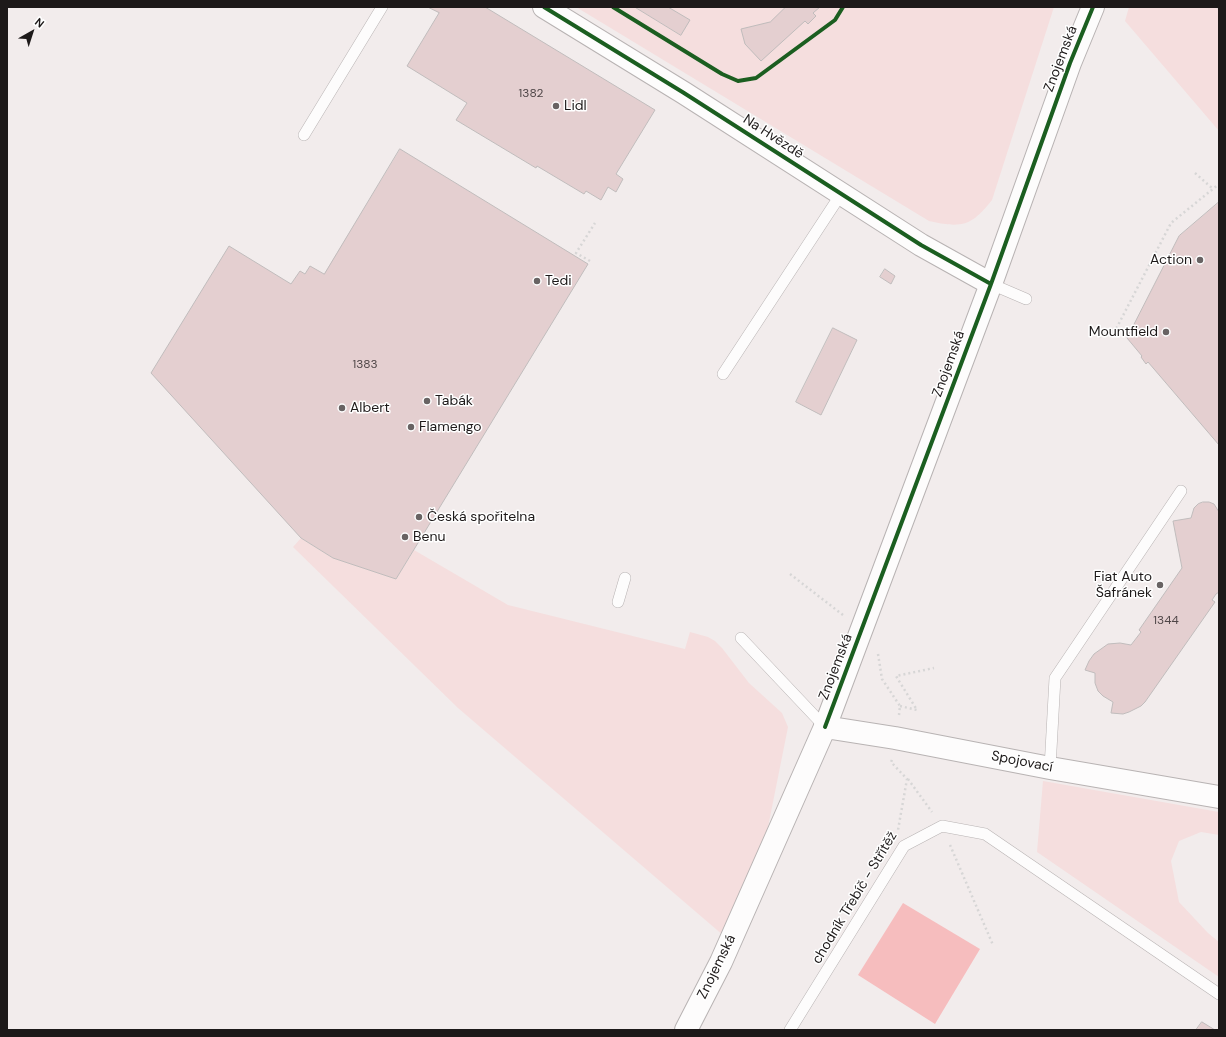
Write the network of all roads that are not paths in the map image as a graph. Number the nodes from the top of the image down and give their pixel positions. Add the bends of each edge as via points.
1 (382, 7) edge
2 (544, 7) edge
3 (1093, 7) edge
4 (304, 135) dead end
5 (841, 194) junction
6 (991, 284) junction
7 (1026, 299) dead end
8 (723, 374) dead end
9 (1181, 492) dead end
10 (625, 578) dead end
11 (618, 602) dead end
12 (741, 638) dead end
13 (825, 727) junction
14 (1050, 768) junction
15 (1219, 797) edge
16 (1219, 994) edge
17 (686, 1030) edge
18 (790, 1030) edge

1 - 4 lane
2 - 5 street, Na Hvězdě
3 - 6 street, Znojemská via 1070,63
5 - 6 street, Na Hvězdě via 921,245
5 - 8 lane
6 - 7 lane
6 - 13 street, Znojemská
9 - 14 lane via 1055,678
10 - 11 lane
12 - 13 lane
13 - 14 street, Spojovací
13 - 17 street, Znojemská via 721,962
14 - 15 street, Spojovací
16 - 18 lane via 985,834 942,826 904,846

